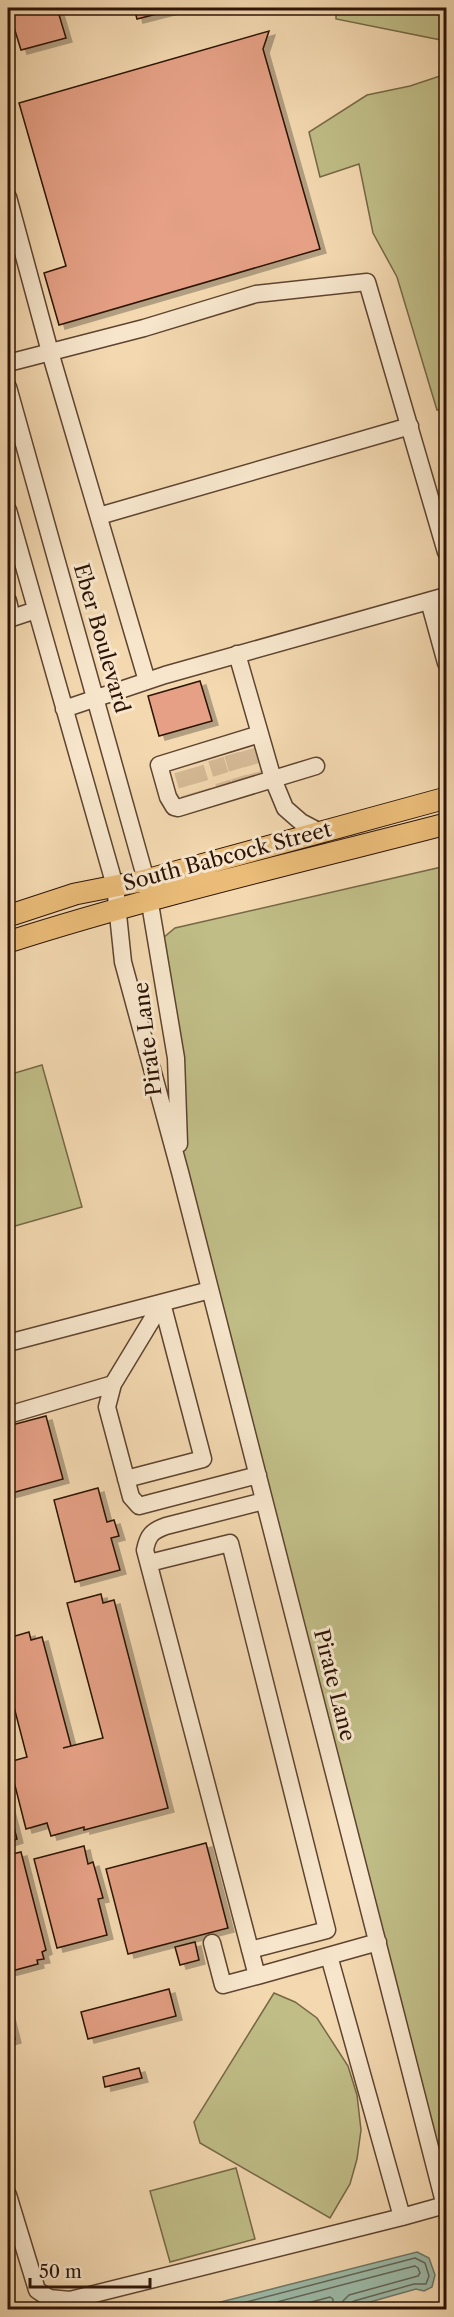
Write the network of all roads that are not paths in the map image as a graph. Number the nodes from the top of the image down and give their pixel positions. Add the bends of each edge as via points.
1 (8, 197) edge
2 (50, 352) junction
3 (8, 363) edge
4 (8, 387) edge
5 (410, 426) junction
6 (8, 510) edge
7 (99, 516) junction
8 (447, 552) edge
9 (447, 596) edge
10 (8, 601) edge
11 (429, 601) junction
12 (36, 610) junction
13 (10, 618) edge
14 (237, 654) junction
15 (447, 663) edge
16 (147, 681) junction
17 (95, 698) junction
18 (64, 709) junction
19 (234, 747) junction
20 (316, 766) dead end
21 (245, 784) junction
22 (447, 798) edge
23 (447, 824) edge
24 (320, 832) junction
25 (146, 880) junction
26 (115, 886) junction
27 (149, 902) junction
28 (117, 909) junction
29 (8, 916) edge
30 (8, 942) edge
31 (180, 1172) junction
32 (210, 1290) junction
33 (162, 1303) junction
34 (8, 1343) edge
35 (113, 1384) junction
36 (8, 1414) edge
37 (258, 1475) junction
38 (126, 1479) junction
39 (264, 1501) junction
40 (148, 1563) junction
41 (378, 1942) junction
42 (212, 1943) dead end
43 (250, 1950) junction
44 (329, 1956) junction
45 (257, 1976) junction
46 (8, 2195) edge
47 (446, 2207) edge
48 (402, 2217) junction

1 - 2 street
2 - 3 street
2 - 5 street via 256,294 367,282
2 - 7 street
4 - 17 street, Eber Boulevard
5 - 7 street
5 - 8 street
6 - 12 street
7 - 16 street
9 - 11 street
10 - 13 street
11 - 14 street
11 - 15 street
12 - 13 street
12 - 18 street
14 - 16 street
14 - 19 street
16 - 17 street
17 - 18 street
17 - 25 street, Eber Boulevard
18 - 26 street
19 - 21 street
19 - 21 street via 187,763 159,765 168,797 174,807
20 - 21 street
21 - 24 street
22 - 24 main road, South Babcock Street
23 - 27 main road, South Babcock Street
24 - 25 main road, South Babcock Street
25 - 26 main road, South Babcock Street
25 - 27 street, Eber Boulevard
26 - 28 street
26 - 29 main road, South Babcock Street via 75,894
27 - 28 main road, South Babcock Street
27 - 31 street, Pirate Lane via 176,1058
28 - 30 main road, South Babcock Street
28 - 31 street, Pirate Lane via 123,962
31 - 32 street, Pirate Lane
32 - 33 street
32 - 37 street, Pirate Lane
33 - 34 street
33 - 35 street
33 - 38 street via 203,1459
35 - 36 street
35 - 38 street via 107,1407
37 - 38 street via 139,1506 131,1497
37 - 39 street, Pirate Lane
39 - 40 street via 154,1530 147,1538
39 - 41 street, Pirate Lane
40 - 43 street
40 - 43 street via 230,1543 327,1930
41 - 44 street
41 - 47 street, Pirate Lane
42 - 45 street via 223,1985
43 - 45 street
44 - 45 street
44 - 48 street
46 - 48 street via 37,2290 48,2298 70,2300
47 - 48 street

